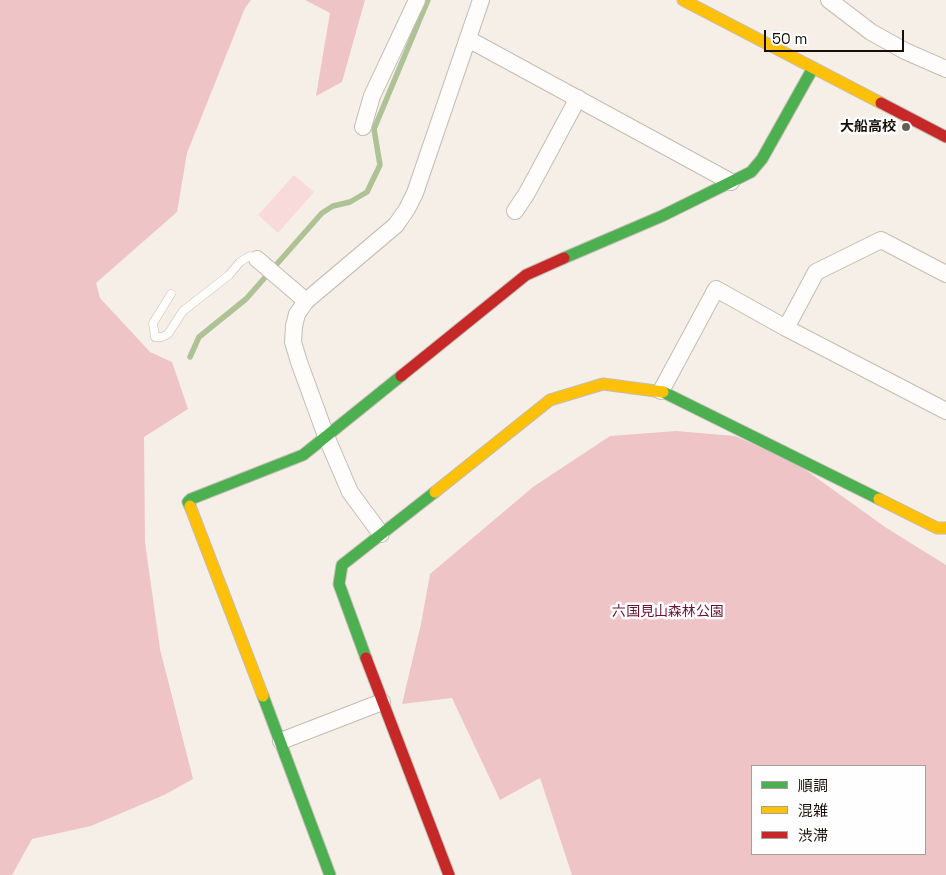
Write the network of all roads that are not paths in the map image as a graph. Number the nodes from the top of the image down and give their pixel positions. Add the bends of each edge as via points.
1 (416, 0) edge
2 (481, 0) edge
3 (683, 0) edge
4 (829, 0) edge
5 (468, 39) junction
6 (813, 68) junction
7 (946, 69) edge
8 (578, 98) junction
9 (363, 127) dead end
10 (943, 132) edge
11 (731, 182) junction
12 (515, 212) dead end
13 (257, 259) joint
14 (946, 274) edge
15 (171, 294) dead end
16 (306, 301) junction
17 (786, 328) junction
18 (661, 391) junction
19 (946, 411) edge
20 (326, 436) junction
21 (946, 528) edge
22 (382, 534) junction
23 (382, 702) junction
24 (281, 740) junction
25 (330, 875) edge
26 (449, 875) edge

1 - 9 street via 372,96
2 - 5 street
3 - 6 street
4 - 7 street via 871,32 905,52
5 - 8 street
5 - 16 street via 407,209 396,225
6 - 10 street
6 - 11 street via 762,159 751,172
8 - 11 street
8 - 12 street
11 - 20 street via 526,275
13 - 15 lane via 250,256 240,262 183,311 168,334 155,337 153,323
13 - 16 street
14 - 17 street via 881,240 816,272
16 - 20 street via 297,314 293,342
17 - 18 street via 716,290
17 - 19 street
18 - 21 street via 937,528
18 - 22 street via 603,384 550,400
20 - 22 street via 350,492
20 - 24 street via 303,455 188,502
22 - 23 street via 342,565 339,584
23 - 24 street
23 - 26 street
24 - 25 street

